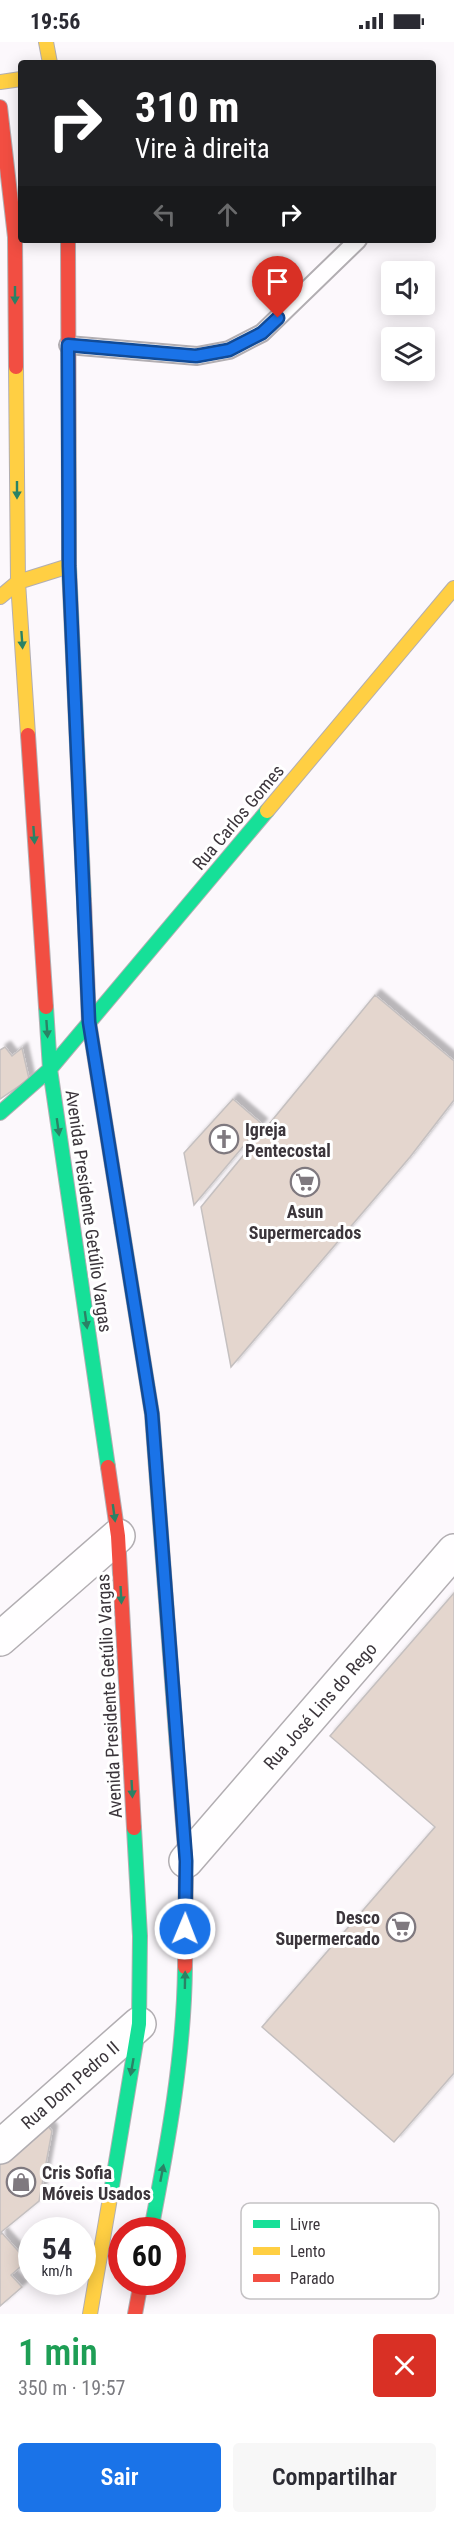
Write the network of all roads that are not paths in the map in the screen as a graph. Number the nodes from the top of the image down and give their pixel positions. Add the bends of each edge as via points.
1 (46, 42) edge
2 (49, 60) edge
3 (18, 79) edge
4 (0, 82) edge
5 (0, 107) edge
6 (7, 243) edge
7 (68, 243) edge
8 (355, 243) edge
9 (68, 345) junction
10 (69, 566) junction
11 (18, 582) junction
12 (454, 588) edge
13 (0, 597) edge
14 (89, 1022) junction
15 (50, 1069) junction
16 (0, 1113) edge
17 (118, 1536) junction
18 (454, 1551) edge
19 (0, 1639) edge
20 (186, 1861) junction
21 (140, 2024) junction
22 (0, 2147) edge
23 (153, 2217) edge
24 (139, 2295) edge
25 (90, 2314) edge
26 (135, 2314) edge

1 - 2 main road
3 - 4 main road
5 - 6 main road, Avenida Presidente Getúlio Vargas
6 -> 11 main road, Avenida Presidente Getúlio Vargas
7 - 9 main road, Avenida Presidente Getúlio Vargas
8 - 9 lane via 262,333 229,350 196,356
9 - 10 main road, Avenida Presidente Getúlio Vargas
10 - 11 main road
10 - 14 main road, Avenida Presidente Getúlio Vargas
11 - 13 main road
11 -> 15 main road, Avenida Presidente Getúlio Vargas
12 - 14 main road, Rua Carlos Gomes
14 - 15 main road, Rua Carlos Gomes
14 - 20 main road, Avenida Presidente Getúlio Vargas via 152,1414
15 - 16 main road, Rua Carlos Gomes
15 -> 17 main road, Avenida Presidente Getúlio Vargas
17 - 19 street
17 -> 21 main road, Avenida Presidente Getúlio Vargas via 140,1936
18 - 20 street, Rua José Lins do Rego
23 -> 20 main road, Avenida Presidente Getúlio Vargas via 170,2131 184,2021
21 - 22 street, Rua Dom Pedro II
21 -> 25 main road, Avenida Presidente Getúlio Vargas
24 - 26 main road

